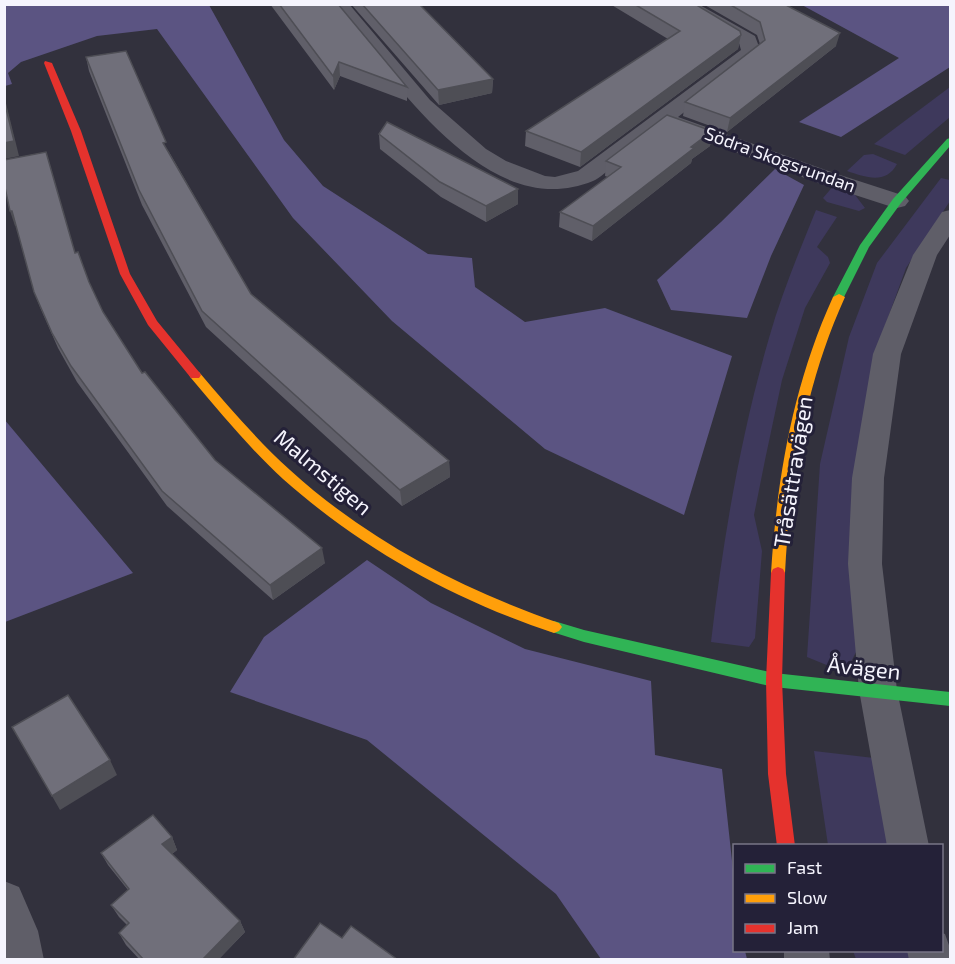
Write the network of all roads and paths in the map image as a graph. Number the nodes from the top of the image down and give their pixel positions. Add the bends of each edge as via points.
1 (339, 4) edge
2 (684, 4) edge
3 (48, 63) dead end
4 (664, 119) junction
5 (951, 141) edge
6 (897, 201) junction
7 (951, 217) edge
8 (774, 680) junction
9 (878, 690) junction
10 (951, 699) edge
11 (786, 844) edge
12 (909, 844) edge
13 (4, 902) edge
14 (21, 960) edge

1 - 4 street, Södra Skogsrundan via 443,124 478,153 521,176 555,184 586,176
2 - 4 street, Södra Skogsrundan via 748,40 751,52
3 - 8 street, Malmstigen via 76,130 125,274 152,322 228,414 287,475 365,536 516,615 584,636
4 - 6 street, Södra Skogsrundan
5 - 6 street, Tråsättravägen
6 - 8 street, Tråsättravägen via 864,247 827,320 798,413 780,532
7 - 9 street via 925,255 887,354 868,478 865,564
8 - 9 street, Åvägen
8 - 11 street, Tråsättravägen via 777,764
9 - 10 street, Åvägen
9 - 12 street
13 - 14 street via 16,931

